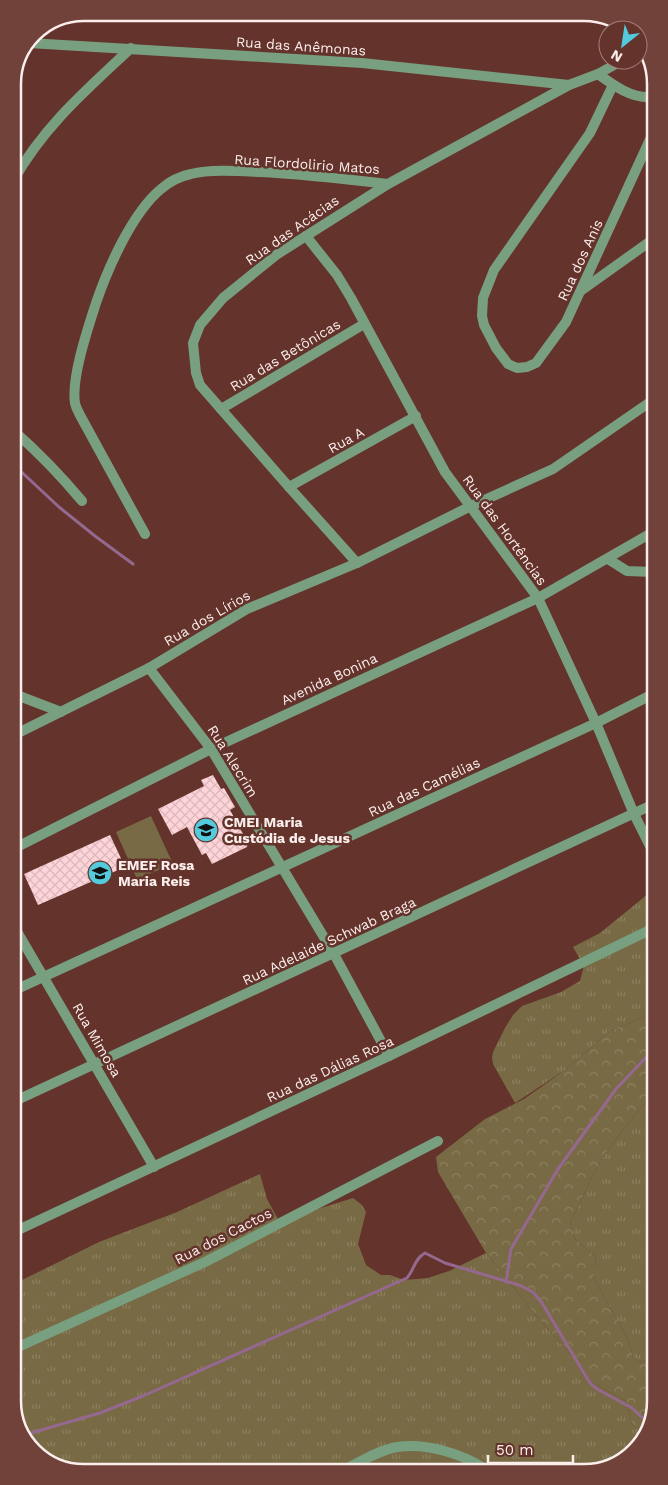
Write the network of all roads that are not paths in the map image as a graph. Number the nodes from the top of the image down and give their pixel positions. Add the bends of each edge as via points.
1 (37, 43) edge
2 (131, 48) junction
3 (605, 70) edge
4 (598, 74) junction
5 (569, 85) junction
6 (613, 85) junction
7 (647, 97) edge
8 (647, 146) edge
9 (21, 167) edge
10 (388, 184) junction
11 (306, 236) junction
12 (647, 244) edge
13 (580, 291) junction
14 (364, 324) junction
15 (647, 404) edge
16 (221, 409) junction
17 (416, 416) junction
18 (21, 437) edge
19 (289, 487) junction
20 (82, 501) dead end
21 (471, 506) junction
22 (145, 534) dead end
23 (647, 536) edge
24 (608, 559) junction
25 (357, 563) junction
26 (647, 572) edge
27 (538, 598) junction
28 (149, 668) junction
29 (21, 697) edge
30 (647, 698) edge
31 (61, 712) junction
32 (596, 723) junction
33 (21, 732) edge
34 (211, 749) junction
35 (647, 808) edge
36 (634, 814) junction
37 (647, 840) edge
38 (21, 845) edge
39 (282, 868) junction
40 (647, 931) edge
41 (21, 938) edge
42 (334, 954) junction
43 (44, 976) junction
44 (21, 987) edge
45 (390, 1056) junction
46 (94, 1065) junction
47 (21, 1100) edge
48 (438, 1141) dead end
49 (154, 1167) junction
50 (21, 1229) edge
51 (21, 1346) edge
52 (356, 1464) edge
53 (473, 1464) edge

1 - 2 street, Rua das Anêmonas
2 - 5 street, Rua das Anêmonas via 362,63
2 - 9 street via 70,105
3 - 4 street, Rua das Acácias
4 - 5 street, Rua das Acácias
4 - 6 street
5 - 10 street, Rua das Acácias
6 - 7 street
6 - 13 street, Rua dos Anis via 590,133 494,270 483,298 484,325 508,364 517,368 536,363 566,322
8 - 13 street, Rua dos Anis
10 - 11 street, Rua das Acácias
10 - 22 street, Rua Flordolirio Matos via 264,172 193,173 162,188 149,200 116,254 100,290 74,389 80,417
11 - 14 street, Rua das Hortências via 337,275
11 - 16 street, Rua das Acácias via 276,255 223,298 200,325 193,343 196,373 200,385
12 - 13 street
14 - 16 street, Rua das Betônicas
14 - 17 street, Rua das Hortências
15 - 21 street, Rua dos Lírios via 553,469
16 - 19 street, Rua das Acácias
17 - 19 street, Rua A
17 - 21 street, Rua das Hortências via 445,472
18 - 20 street via 59,473
19 - 25 street, Rua das Acácias
21 - 25 street, Rua dos Lírios
21 - 27 street, Rua das Hortências
23 - 24 street, Avenida Bonina
24 - 26 street via 628,571
24 - 27 street, Avenida Bonina
25 - 28 street, Rua dos Lírios via 247,609
27 - 32 street, Rua das Hortências
27 - 34 street, Avenida Bonina
28 - 31 street, Rua dos Lírios
28 - 34 street, Rua Alecrim
29 - 31 street
30 - 32 street, Rua das Camélias
31 - 33 street, Rua dos Lírios
32 - 36 street, Rua das Hortências
32 - 39 street, Rua das Camélias
34 - 38 street, Avenida Bonina
34 - 39 street, Rua Alecrim
35 - 36 street, Rua Adelaide Schwab Braga
36 - 37 street, Rua das Hortências
36 - 42 street, Rua Adelaide Schwab Braga
39 - 42 street, Rua Alecrim
39 - 43 street, Rua das Camélias
40 - 45 street, Rua das Dálias Rosa
41 - 43 street, Rua Mimosa
42 - 45 street, Rua Alecrim
42 - 46 street, Rua Adelaide Schwab Braga
43 - 44 street, Rua das Camélias
43 - 46 street, Rua Mimosa
45 - 49 street, Rua das Dálias Rosa
46 - 47 street, Rua Adelaide Schwab Braga
46 - 49 street, Rua Mimosa
48 - 51 street, Rua dos Cactos via 207,1261
49 - 50 street, Rua das Dálias Rosa
52 - 53 street via 396,1447 423,1447 454,1454

